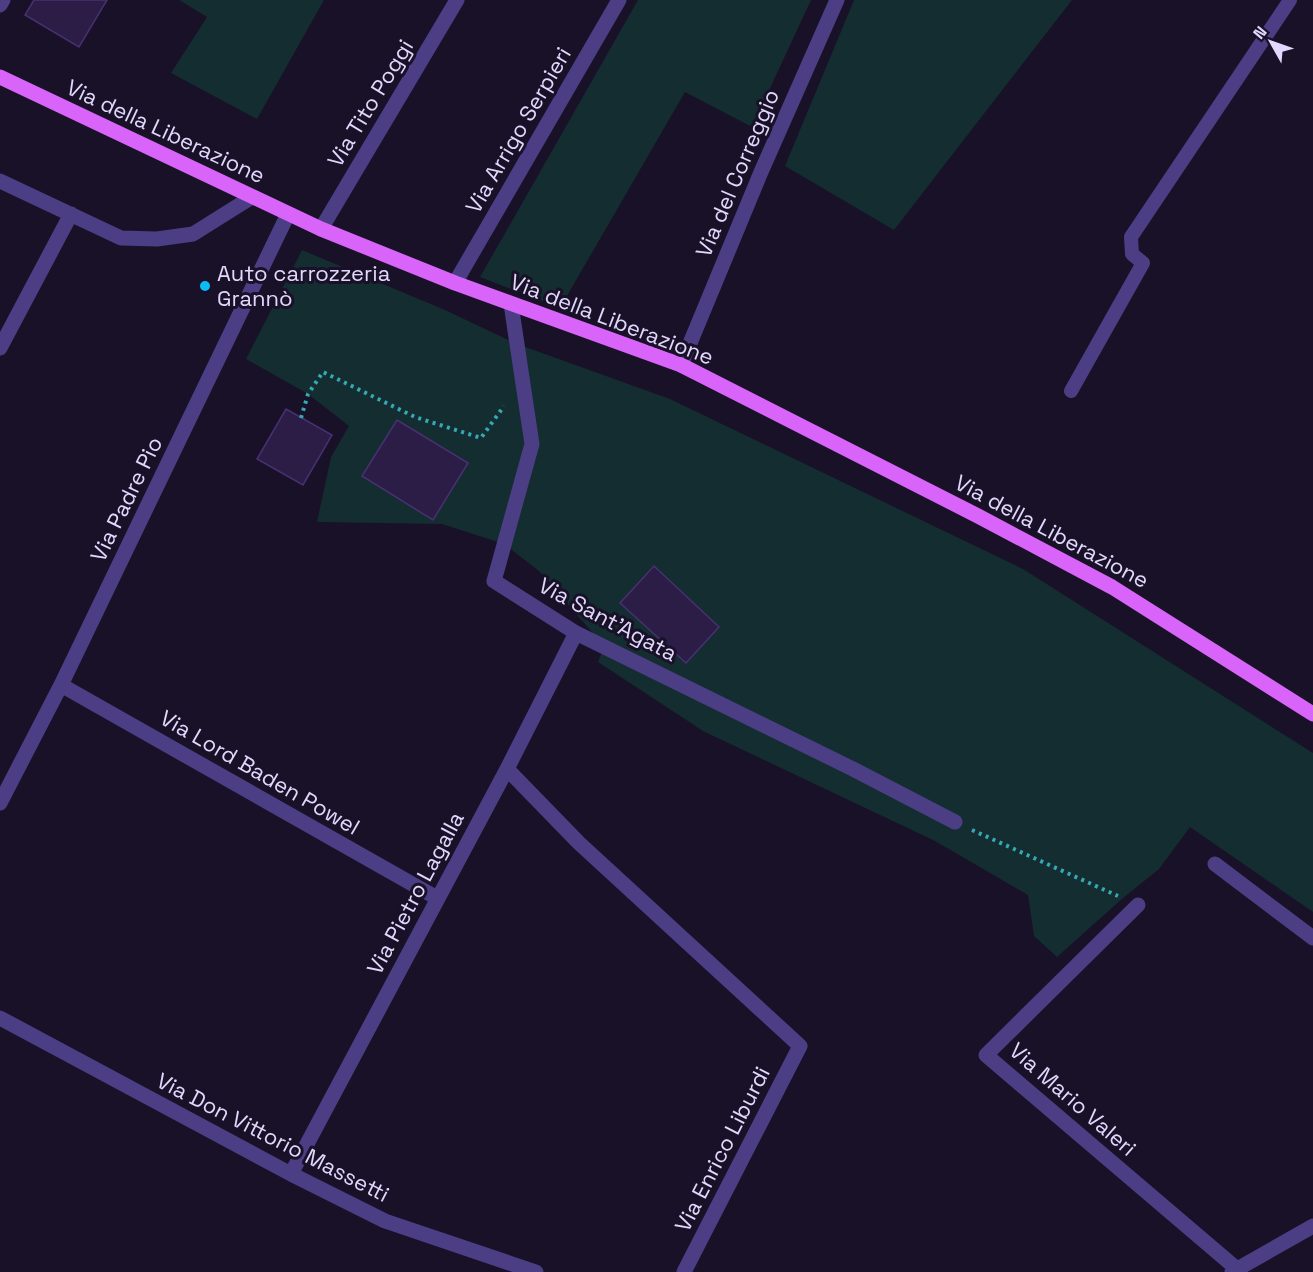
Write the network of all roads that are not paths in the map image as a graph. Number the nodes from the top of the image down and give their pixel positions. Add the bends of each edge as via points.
1 (3, 0) edge
2 (457, 0) edge
3 (620, 0) edge
4 (837, 0) edge
5 (1290, 0) edge
6 (0, 5) edge
7 (0, 77) edge
8 (0, 181) edge
9 (252, 197) junction
10 (71, 214) junction
11 (288, 214) junction
12 (321, 229) junction
13 (455, 283) junction
14 (511, 304) junction
15 (0, 348) edge
16 (681, 365) junction
17 (1071, 391) dead end
18 (576, 633) junction
19 (61, 685) junction
20 (1313, 714) edge
21 (507, 769) junction
22 (0, 802) edge
23 (955, 822) road end
24 (1215, 864) dead end
25 (437, 898) junction
26 (1138, 905) road end
27 (1313, 938) edge
28 (0, 1018) edge
29 (291, 1174) junction
30 (1313, 1226) edge
31 (1234, 1271) edge
32 (536, 1272) edge
33 (684, 1272) edge

1 - 6 street
2 - 12 street, Via Tito Poggi
3 - 13 street, Via Arrigo Serpieri
4 - 16 street, Via del Correggio
5 - 17 lane via 1131,237 1132,254 1143,263
7 - 9 main road, Via della Liberazione
8 - 10 street
9 - 10 street via 193,234 157,239 121,238
9 - 11 main road, Via della Liberazione
10 - 15 street
11 - 12 main road, Via della Liberazione
11 - 19 street, Via Padre Pio
12 - 13 main road, Via della Liberazione
13 - 14 main road, Via della Liberazione
14 - 16 main road, Via della Liberazione
14 - 18 street, Via Sant'Agata via 532,444 494,580
16 - 20 main road, Via della Liberazione via 1112,586
18 - 21 street, Via Pietro Lagalla
18 - 23 street, Via Sant'Agata
19 - 22 street, Via Padre Pio
19 - 25 street, Via Lord Baden Powel
21 - 25 street, Via Pietro Lagalla
21 - 33 street, Via Enrico Liburdi via 579,843 800,1046
24 - 27 street
25 - 29 street, Via Pietro Lagalla
26 - 31 street, Via Mario Valeri via 986,1055
28 - 29 street, Via Don Vittorio Massetti
29 - 32 street, Via Don Vittorio Massetti via 385,1221
30 - 31 street

